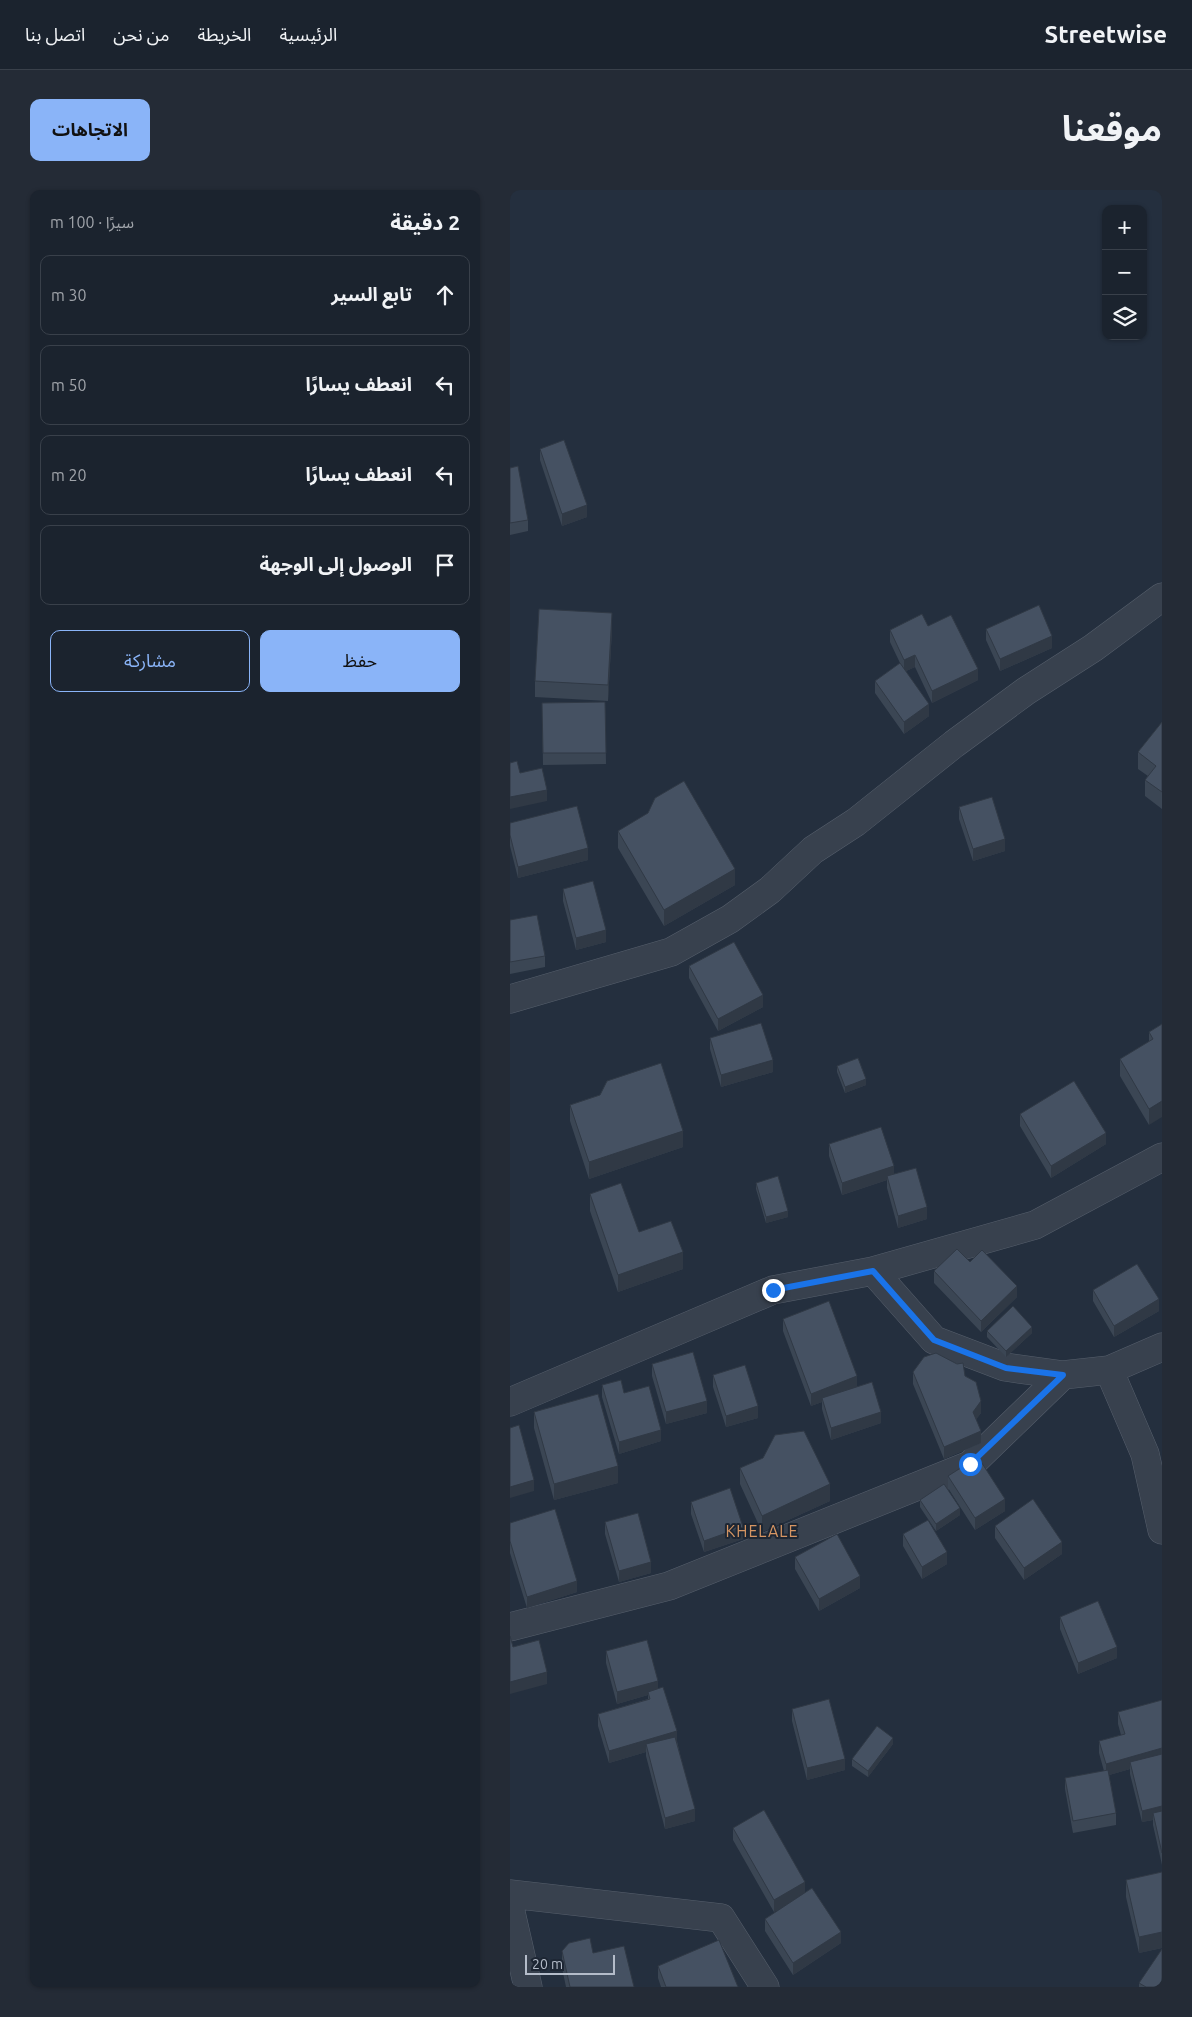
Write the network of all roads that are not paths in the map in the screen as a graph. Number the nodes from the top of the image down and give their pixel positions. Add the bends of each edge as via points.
1 (1162, 597) edge
2 (510, 999) edge
3 (1162, 1157) edge
4 (873, 1271) junction
5 (1162, 1348) edge
6 (1109, 1370) junction
7 (1063, 1375) junction
8 (510, 1402) edge
9 (1162, 1530) edge
10 (510, 1628) edge
11 (510, 1894) edge
12 (510, 1908) edge
13 (528, 1987) edge
14 (765, 1987) edge

1 - 2 street via 954,744 856,822 813,850 770,890 730,919 671,952
3 - 4 street via 1035,1225
4 - 7 street via 934,1340 1006,1368
4 - 8 street via 773,1290
5 - 6 street
6 - 7 street
6 - 9 street via 1146,1454
7 - 10 street via 970,1464 669,1586
11 - 14 street via 721,1918
12 - 13 street

